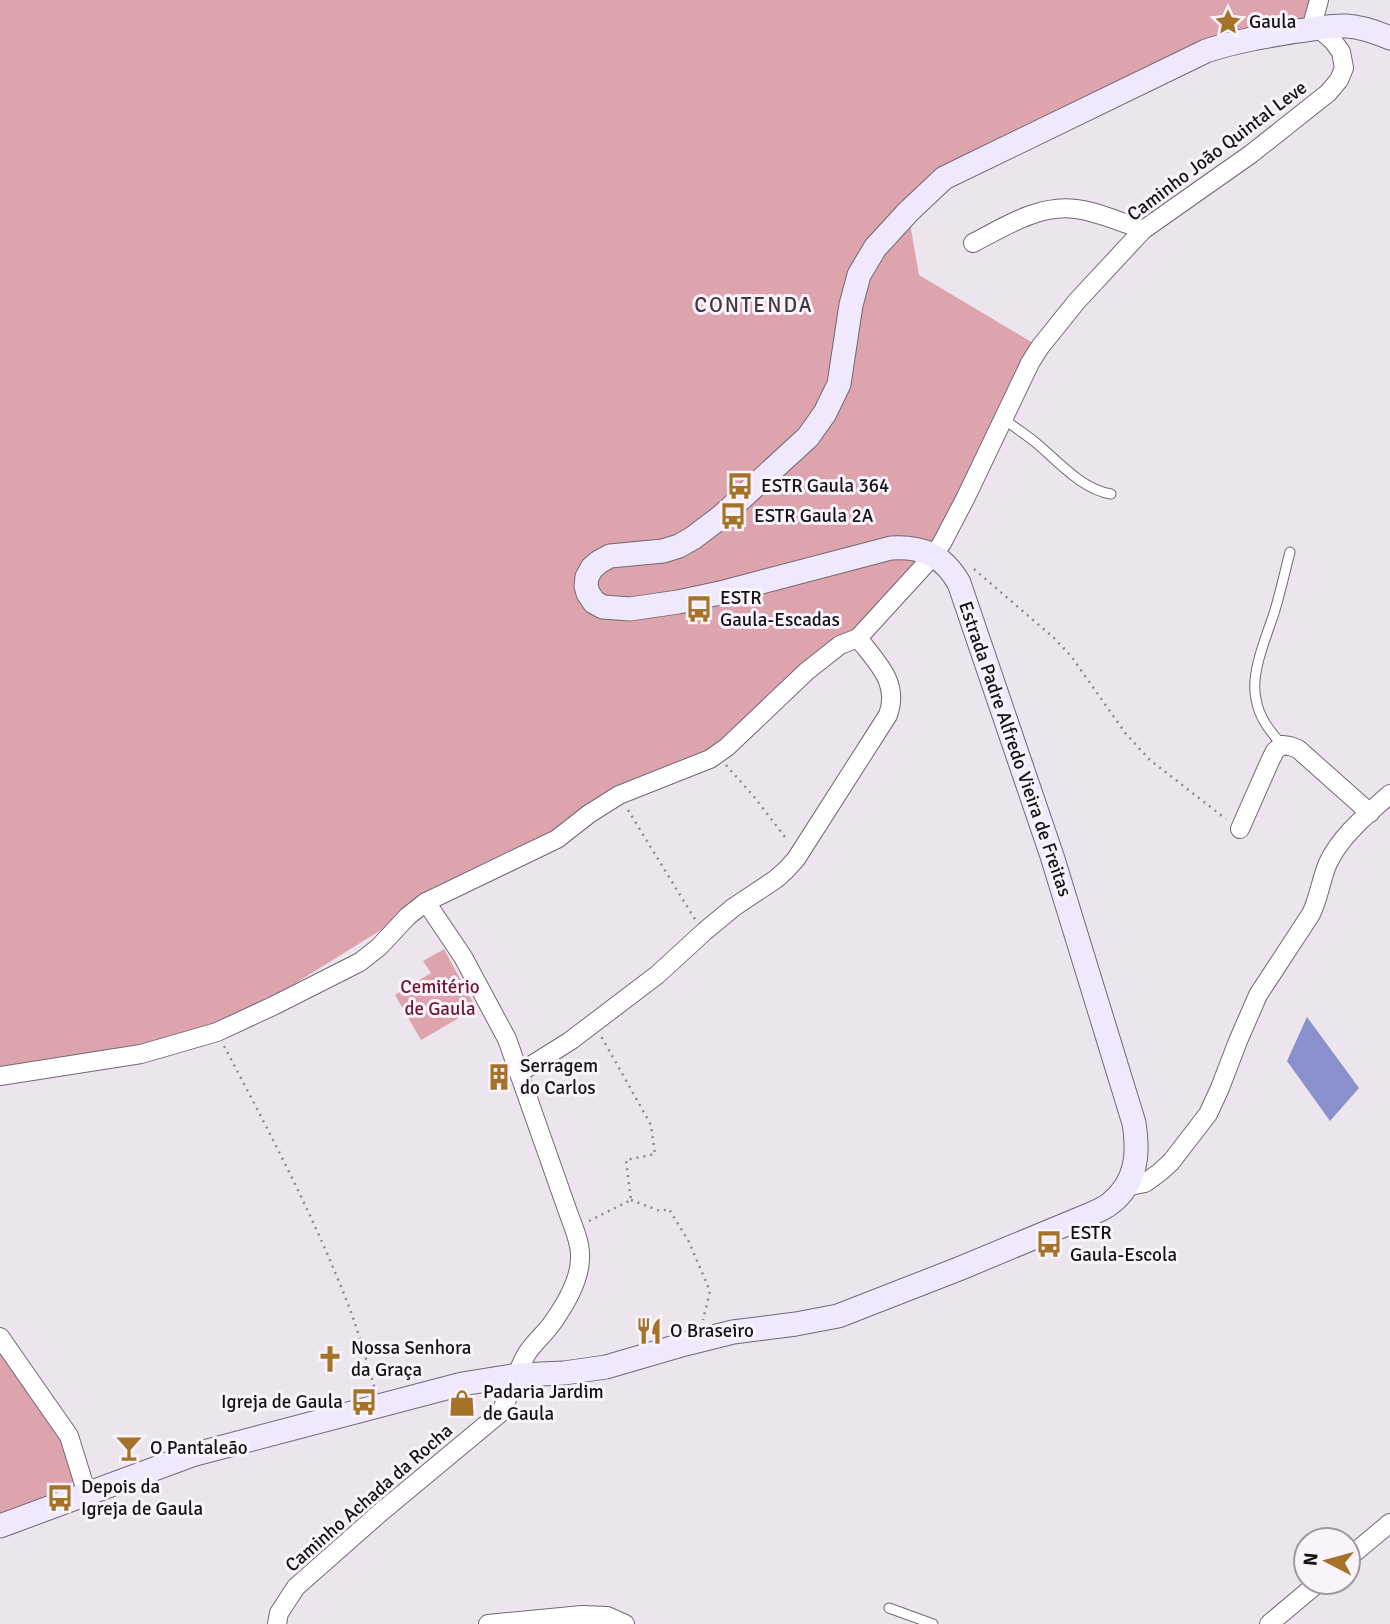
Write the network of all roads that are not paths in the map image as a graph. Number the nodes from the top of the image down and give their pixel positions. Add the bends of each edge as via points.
1 (1319, 0) edge
2 (1315, 29) junction
3 (1390, 38) edge
4 (1143, 230) junction
5 (973, 243) dead end
6 (1004, 419) junction
7 (1111, 494) dead end
8 (1290, 552) dead end
9 (933, 556) junction
10 (858, 638) junction
11 (1282, 745) junction
12 (1390, 794) edge
13 (1370, 813) junction
14 (1240, 829) road end
15 (426, 902) junction
16 (519, 1073) junction
17 (0, 1076) edge
18 (1125, 1187) junction
19 (0, 1337) edge
20 (518, 1375) junction
21 (87, 1494) junction
22 (1390, 1523) edge
23 (0, 1526) edge
24 (1362, 1546) edge
25 (1302, 1596) edge
26 (889, 1608) dead end
27 (277, 1624) edge
28 (488, 1624) edge
29 (625, 1624) edge
30 (933, 1624) edge
31 (1269, 1624) edge

1 - 2 street
2 - 3 main road via 1347,26
2 - 4 street, Caminho João Quintal Leve via 1334,41 1341,52 1344,68 1328,93
2 - 9 main road via 1257,37 1206,51 944,178 875,248 859,275 839,384 808,437 693,538 663,551 610,556 592,568 586,586 594,602 603,607 630,609 720,593 891,548 907,547
4 - 5 street via 1072,208 1027,216
4 - 6 street, Caminho João Quintal Leve via 1040,346
6 - 7 lane via 1086,485
6 - 9 street, Caminho João Quintal Leve
8 - 11 lane via 1256,671 1259,712
9 - 10 street, Caminho João Quintal Leve
9 - 18 main road, Estrada Padre Alfredo Vieira de Freitas via 959,583 1052,856 1134,1123 1137,1159
10 - 15 street, Caminho João Quintal Leve via 807,671 717,754 619,795 557,839
10 - 16 street via 887,678 892,704 798,855 776,879 734,907 657,975
11 - 13 street via 1298,749
11 - 14 street via 1275,751
12 - 13 street
13 - 18 street via 1342,840 1329,862 1311,914 1258,995 1208,1114 1160,1172 1145,1183
15 - 16 street, Caminho Achada da Rocha via 488,1001
15 - 17 street, Caminho João Quintal Leve via 360,962 217,1032 141,1054
16 - 20 street, Caminho Achada da Rocha via 580,1258 576,1277 554,1320 524,1358
18 - 20 main road, Estrada Padre Alfredo Vieira de Freitas via 1111,1203 1091,1214 838,1316 733,1332 606,1367
19 - 21 street via 69,1436
20 - 21 main road, Estrada Padre Alfredo Vieira de Freitas via 462,1384 192,1455
20 - 27 street, Caminho Achada da Rocha via 499,1414 296,1587
21 - 23 main road, Estrada Padre Alfredo Vieira de Freitas
22 - 24 street
25 - 31 street
26 - 30 lane
28 - 29 street via 582,1615 607,1616

